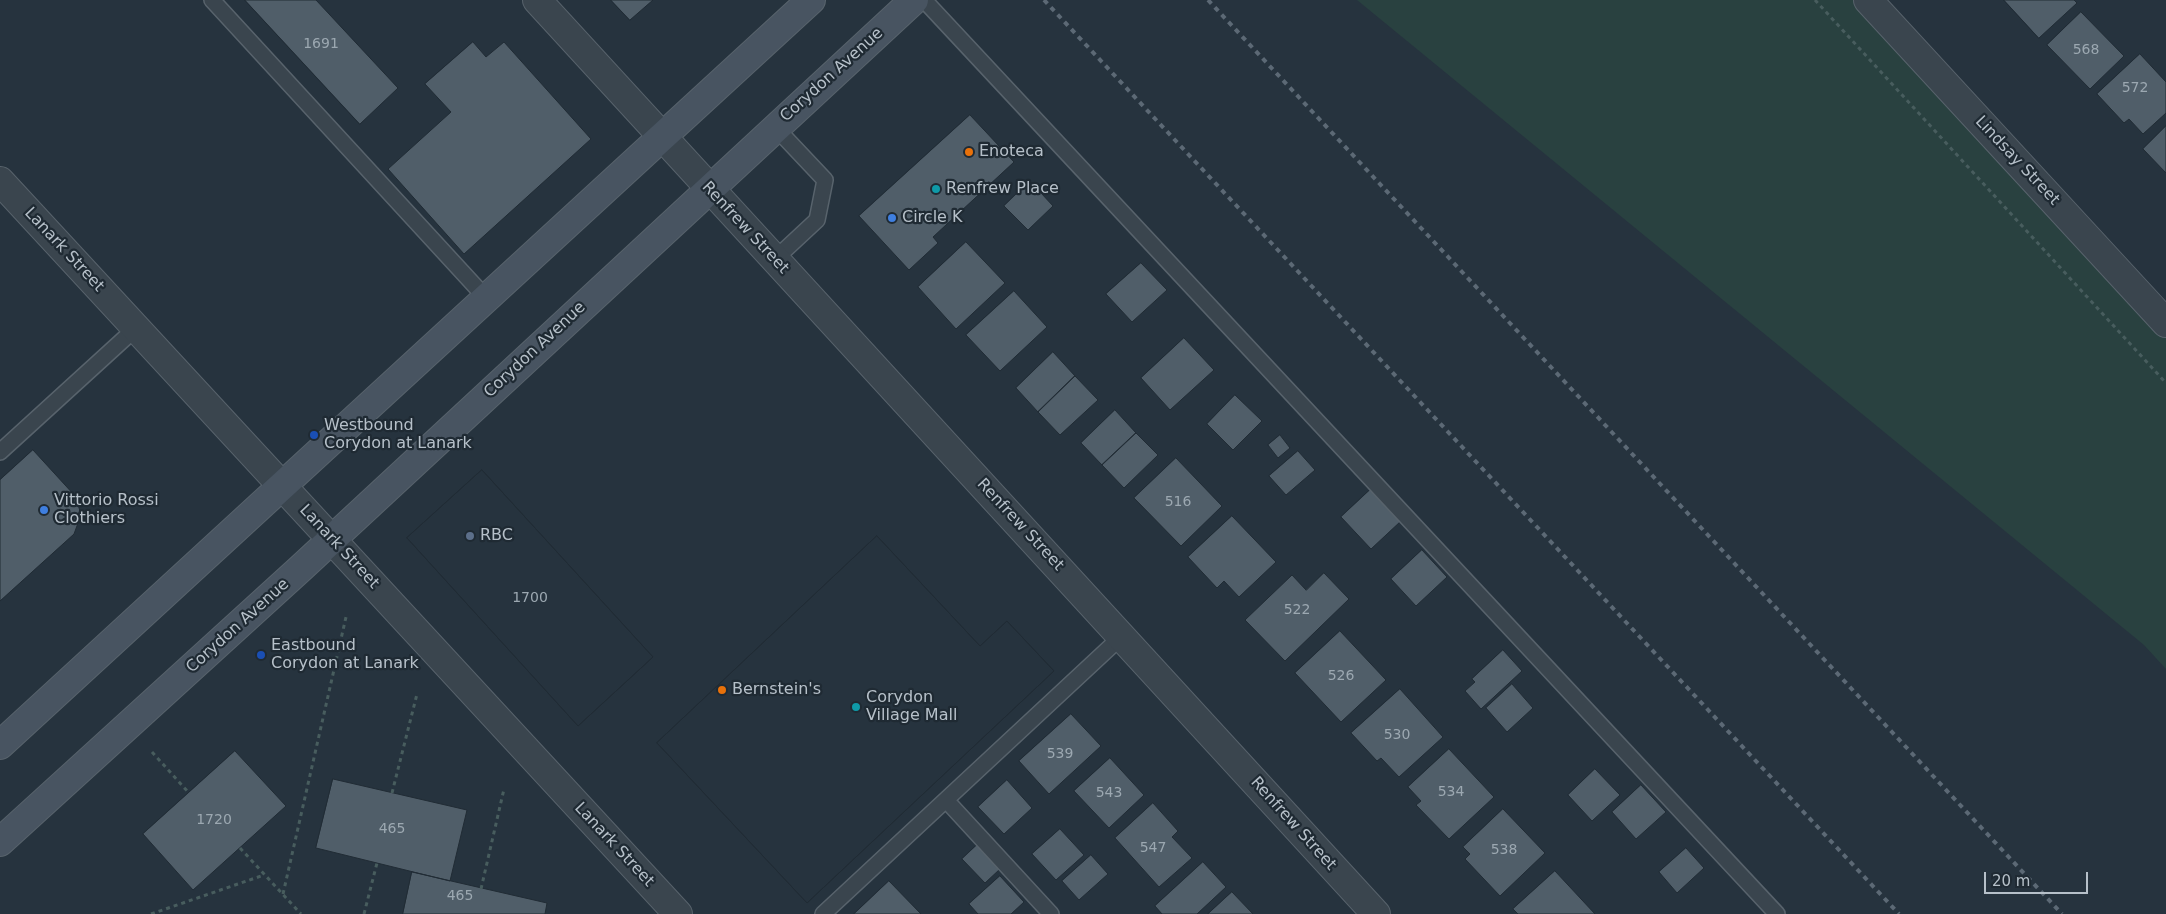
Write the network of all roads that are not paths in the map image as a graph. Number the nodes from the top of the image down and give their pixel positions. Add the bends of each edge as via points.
1 (212, 0) edge
2 (537, 0) edge
3 (811, 0) edge
4 (914, 0) edge
5 (924, 0) edge
6 (1868, 0) edge
7 (776, 127) junction
8 (663, 136) junction
9 (0, 181) edge
10 (708, 189) junction
11 (774, 260) junction
12 (487, 299) junction
13 (2166, 323) edge
14 (136, 328) junction
15 (0, 452) edge
16 (282, 486) junction
17 (332, 539) junction
18 (1122, 636) junction
19 (0, 745) edge
20 (946, 800) junction
21 (0, 842) edge
22 (678, 914) edge
23 (823, 914) edge
24 (1051, 914) edge
25 (1376, 914) edge
26 (1777, 914) edge

1 - 12 lane
2 - 8 street, Renfrew Street
3 - 8 main road
4 - 7 main road, Corydon Avenue
5 - 26 lane
6 - 13 street, Lindsay Street
7 - 10 main road, Corydon Avenue
7 - 11 lane via 825,180 818,220
8 - 10 street, Renfrew Street
8 - 12 main road
9 - 14 street, Lanark Street
10 - 11 street, Renfrew Street
10 - 17 main road, Corydon Avenue
11 - 18 street, Renfrew Street
12 - 16 main road
14 - 15 lane
14 - 16 street, Lanark Street
16 - 17 street, Lanark Street
16 - 19 main road
17 - 21 main road, Corydon Avenue
17 - 22 street, Lanark Street
18 - 20 lane
18 - 25 street, Renfrew Street
20 - 23 lane
20 - 24 lane

